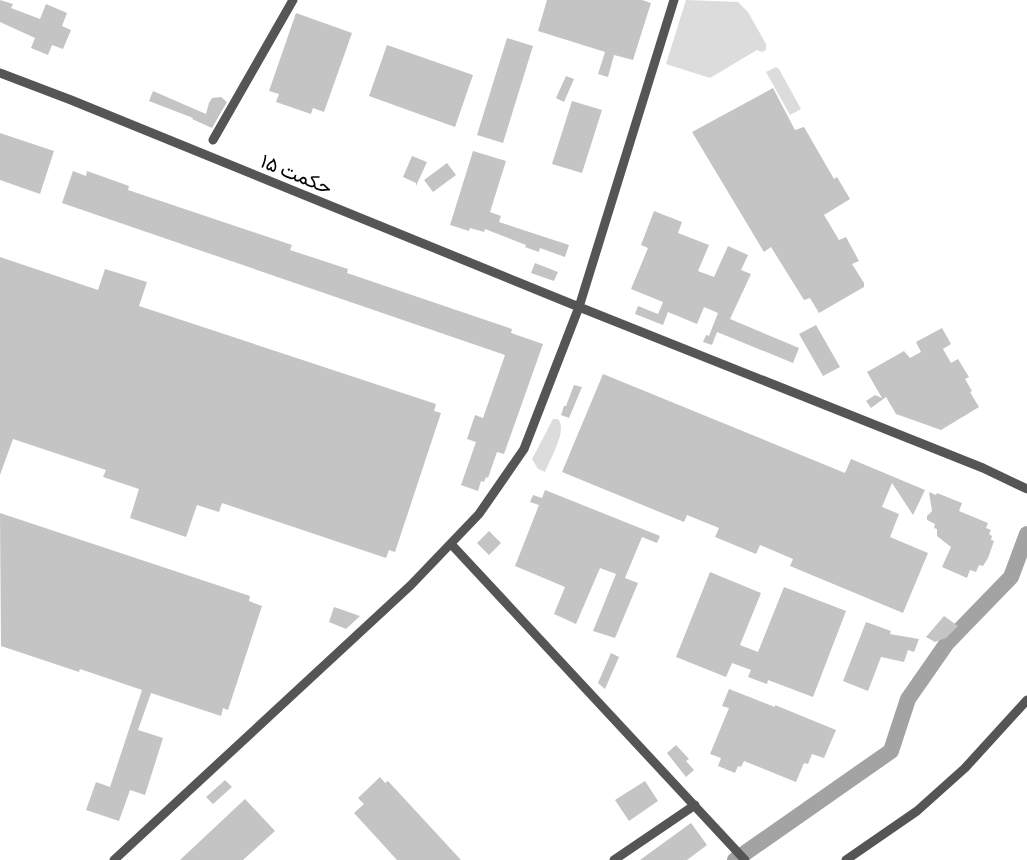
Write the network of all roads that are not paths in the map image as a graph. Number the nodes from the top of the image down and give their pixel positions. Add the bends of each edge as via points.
1 (293, 0) edge
2 (674, 0) edge
3 (0, 73) edge
4 (213, 140) dead end
5 (579, 307) junction
6 (1027, 489) edge
7 (451, 544) junction
8 (1027, 700) edge
9 (694, 805) junction
10 (114, 860) edge
11 (614, 860) edge
12 (746, 860) edge
13 (846, 860) edge

1 - 4 street
2 - 5 street
3 - 5 street, حکمت ۱۵
5 - 6 street, حکمت ۱۵
5 - 7 street via 524,449 479,514
7 - 9 street
7 - 10 street
8 - 13 street via 957,775 917,810
9 - 11 street
9 - 12 street

